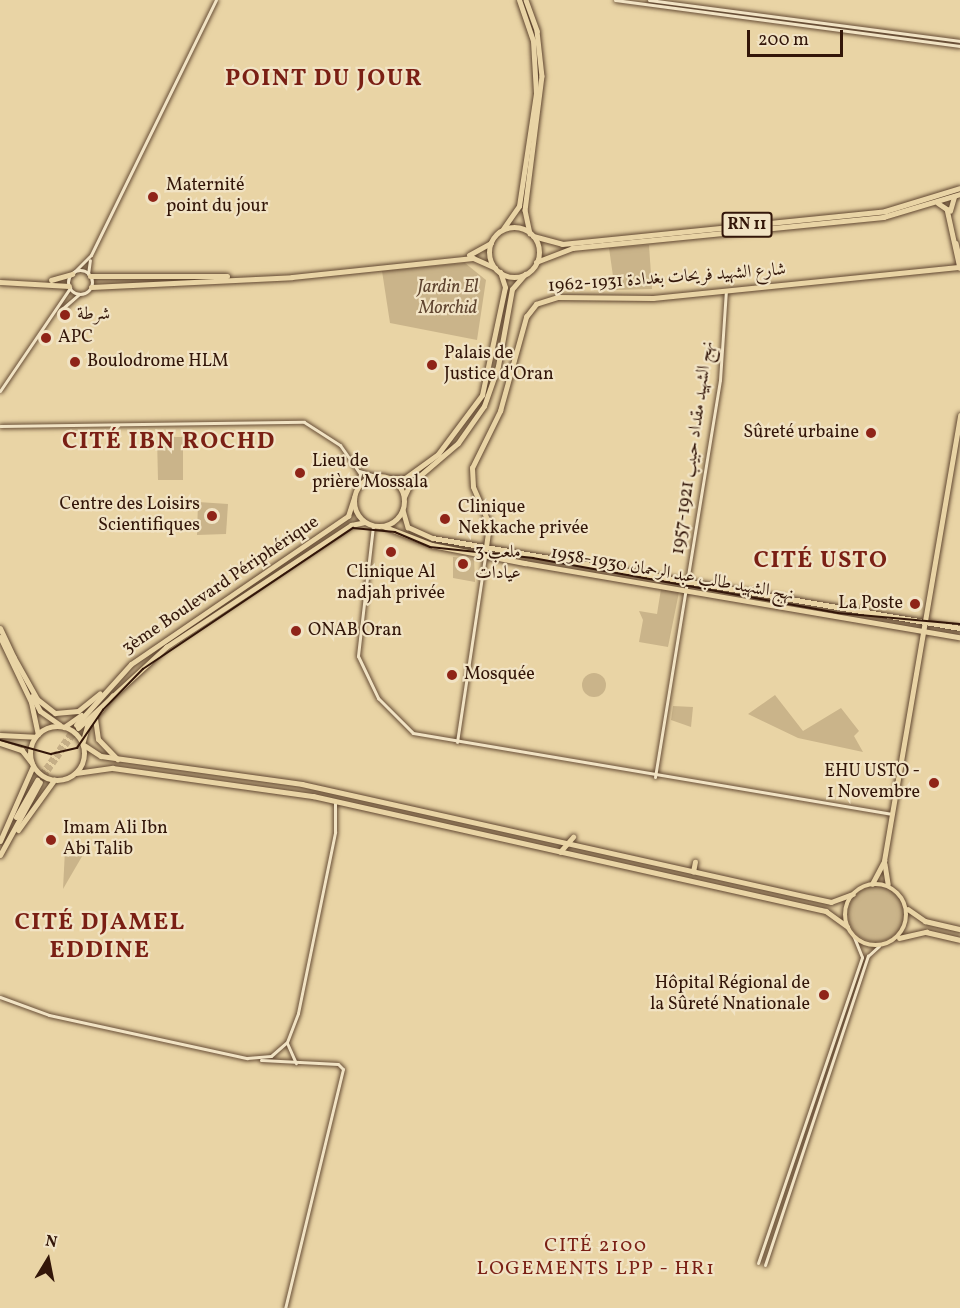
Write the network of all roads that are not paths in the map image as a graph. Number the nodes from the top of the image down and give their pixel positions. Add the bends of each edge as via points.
1 (216, 0) edge
2 (519, 0) edge
3 (526, 0) edge
4 (615, 0) edge
5 (649, 0) edge
6 (960, 41) edge
7 (960, 46) edge
8 (960, 188) edge
9 (957, 196) edge
10 (938, 203) junction
11 (503, 230) junction
12 (952, 232) junction
13 (532, 235) junction
14 (491, 243) junction
15 (91, 255) junction
16 (960, 261) edge
17 (536, 262) junction
18 (960, 267) edge
19 (497, 270) junction
20 (73, 273) junction
21 (525, 274) junction
22 (89, 275) junction
23 (0, 282) edge
24 (37, 282) junction
25 (69, 287) junction
26 (91, 287) junction
27 (726, 290) junction
28 (714, 291) junction
29 (79, 294) junction
30 (723, 300) junction
31 (56, 314) junction
32 (0, 391) edge
33 (960, 415) edge
34 (0, 426) edge
35 (358, 470) junction
36 (375, 476) junction
37 (389, 478) junction
38 (357, 488) junction
39 (354, 497) junction
40 (404, 497) junction
41 (403, 510) junction
42 (365, 522) junction
43 (373, 526) junction
44 (383, 526) junction
45 (487, 548) junction
46 (485, 554) junction
47 (687, 582) junction
48 (686, 592) junction
49 (924, 621) junction
50 (0, 628) edge
51 (960, 628) edge
52 (923, 630) junction
53 (0, 637) edge
54 (960, 637) edge
55 (13, 656) junction
56 (145, 663) junction
57 (112, 683) junction
58 (95, 717) junction
59 (63, 726) junction
60 (0, 735) edge
61 (37, 735) junction
62 (0, 743) edge
63 (457, 743) junction
64 (83, 744) junction
65 (117, 759) junction
66 (32, 765) junction
67 (76, 773) junction
68 (655, 777) junction
69 (54, 780) junction
70 (252, 787) junction
71 (250, 794) dead end
72 (313, 796) junction
73 (335, 801) junction
74 (311, 803) dead end
75 (346, 803) junction
76 (338, 814) junction
77 (892, 814) junction
78 (27, 822) dead end
79 (14, 834) junction
80 (573, 837) dead end
81 (0, 842) edge
82 (7, 842) junction
83 (568, 843) junction
84 (560, 852) junction
85 (0, 855) edge
86 (884, 861) junction
87 (695, 862) dead end
88 (693, 872) junction
89 (872, 884) junction
90 (891, 887) junction
91 (853, 894) junction
92 (906, 908) junction
93 (847, 926) junction
94 (960, 929) edge
95 (854, 938) junction
96 (896, 939) junction
97 (960, 940) edge
98 (879, 946) junction
99 (0, 997) edge
100 (843, 1022) junction
101 (287, 1042) junction
102 (832, 1057) junction
103 (258, 1059) junction
104 (296, 1063) junction
105 (758, 1263) dead end
106 (765, 1265) dead end
107 (285, 1308) edge

1 - 15 street
2 - 11 main road via 533,41 536,93 519,206
3 - 13 main road via 537,31 542,76 525,210
4 - 7 street
5 - 6 street
8 - 13 highway, RN 11 via 885,211 562,244
9 - 10 highway, RN 11
9 - 12 main road via 949,207
10 - 12 main road via 947,209
10 - 17 highway, RN 11 via 883,217 557,250
11 - 13 highway
11 - 14 highway
12 - 16 main road
12 - 18 main road
13 - 17 highway
14 - 19 highway
14 - 22 highway via 470,255 279,275
15 - 20 street
15 - 22 street
17 - 21 highway
18 - 27 main road, شارع الشهيد فريحات بغدادة 1931-1962
19 - 21 highway
19 - 26 highway via 473,258 292,277
19 - 37 highway via 505,287 482,395 438,454 405,478
20 - 22 street
20 - 24 main road
20 - 25 street
21 - 40 highway via 512,289 498,366 484,406 458,443 410,483
22 - 26 street
23 - 24 main road
24 - 25 main road
25 - 29 street
25 - 31 street
26 - 29 street
27 - 28 main road, شارع الشهيد فريحات بغدادة 1931-1962
27 - 30 street, نهج الشهيد مقداد حبيب 1921-1957
28 - 30 street
28 - 45 main road, شارع الشهيد فريحات بغدادة 1931-1962 via 626,299 557,297 530,310 503,405 472,468 473,487 489,524
29 - 31 street
30 - 47 street, نهج الشهيد مقداد حبيب 1921-1957 via 720,380
31 - 32 street
33 - 49 main road
34 - 35 street via 288,419 321,428
35 - 36 street
35 - 38 street
36 - 37 highway
36 - 38 highway
37 - 40 highway
38 - 39 highway
39 - 42 highway
39 - 57 highway, 3ème Boulevard Périphérique via 348,516 165,638
40 - 41 highway
41 - 44 highway
41 - 45 main road, نهج الشهيد طالب عبد الرحمان 1930-1958 via 405,524 418,533
42 - 43 highway
42 - 56 highway, 3ème Boulevard Périphérique via 342,530
43 - 44 highway
43 - 63 street via 357,644 363,673 403,726
44 - 46 main road, نهج الشهيد طالب عبد الرحمان 1930-1958 via 432,545
45 - 46 main road, شارع الشهيد فريحات بغدادة 1931-1962
45 - 47 main road, نهج الشهيد طالب عبد الرحمان 1930-1958
46 - 48 main road, نهج الشهيد طالب عبد الرحمان 1930-1958
46 - 63 street
47 - 48 street, نهج الشهيد مقداد حبيب 1921-1957
47 - 49 main road, نهج الشهيد طالب عبد الرحمان 1930-1958
48 - 52 main road, نهج الشهيد طالب عبد الرحمان 1930-1958
48 - 68 street, نهج الشهيد مقداد حبيب 1921-1957
49 - 51 main road, نهج الشهيد طالب عبد الرحمان 1930-1958
49 - 52 main road
50 - 55 highway
52 - 54 main road, نهج الشهيد طالب عبد الرحمان 1930-1958
52 - 77 main road
53 - 61 highway via 31,702
55 - 57 highway via 37,699 54,713 78,711
55 - 59 highway via 40,711
56 - 57 highway, 3ème Boulevard Périphérique via 77,726
56 - 58 highway
57 - 59 highway
58 - 64 highway
58 - 65 highway via 98,738
59 - 61 highway
59 - 64 highway
60 - 61 main road
61 - 66 highway
62 - 66 main road via 22,750
63 - 68 street
64 - 65 main road
64 - 67 highway
65 - 83 main road via 302,784
66 - 69 highway
66 - 81 highway
67 - 69 highway
67 - 70 main road via 113,771
68 - 77 street
69 - 79 highway
70 - 71 main road
70 - 72 main road
72 - 73 main road
72 - 74 main road
73 - 75 main road
73 - 76 street
75 - 76 street
75 - 84 main road
76 - 101 street
77 - 86 main road
78 - 79 highway
79 - 82 highway
80 - 83 main road
81 - 82 highway via 39,781
82 - 85 highway
83 - 84 main road
83 - 88 main road
84 - 93 main road via 826,911
86 - 89 main road
86 - 90 main road via 884,879
87 - 88 main road
88 - 91 main road via 834,903
89 - 90 main road
89 - 91 main road
90 - 92 main road
91 - 93 main road via 845,909
92 - 94 main road via 925,921
92 - 96 main road via 905,929
93 - 95 main road
95 - 98 main road
95 - 100 street via 862,957
96 - 97 main road via 926,932
96 - 98 main road
98 - 100 street via 868,956
99 - 103 street via 49,1015
100 - 102 street
101 - 103 street
101 - 104 street
102 - 105 street
102 - 106 street
103 - 104 street
104 - 107 street via 343,1069

